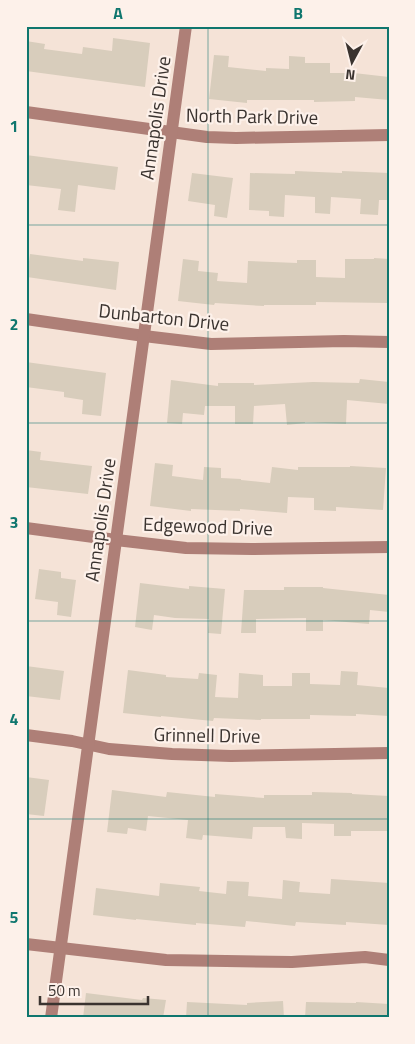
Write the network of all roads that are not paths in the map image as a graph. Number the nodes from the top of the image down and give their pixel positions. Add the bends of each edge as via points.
1 (186, 26) edge
2 (26, 112) edge
3 (172, 133) junction
4 (389, 135) edge
5 (26, 319) edge
6 (144, 336) junction
7 (389, 342) edge
8 (26, 528) edge
9 (116, 540) junction
10 (389, 547) edge
11 (26, 735) edge
12 (88, 745) junction
13 (389, 753) edge
14 (26, 944) edge
15 (60, 949) junction
16 (389, 960) edge
17 (51, 1018) edge

1 - 3 street, Annapolis Drive
2 - 3 street, North Park Drive
3 - 4 street, North Park Drive via 236,138
3 - 6 street, Annapolis Drive
5 - 6 street, Dunbarton Drive
6 - 7 street, Dunbarton Drive via 211,344
6 - 9 street, Annapolis Drive
8 - 9 street, Edgewood Drive
9 - 10 street, Edgewood Drive via 186,548
9 - 12 street, Annapolis Drive
11 - 12 street, Grinnell Drive
12 - 13 street, Grinnell Drive via 222,756
12 - 15 street, Annapolis Drive
14 - 15 street
15 - 16 street via 166,960
15 - 17 street, Annapolis Drive

